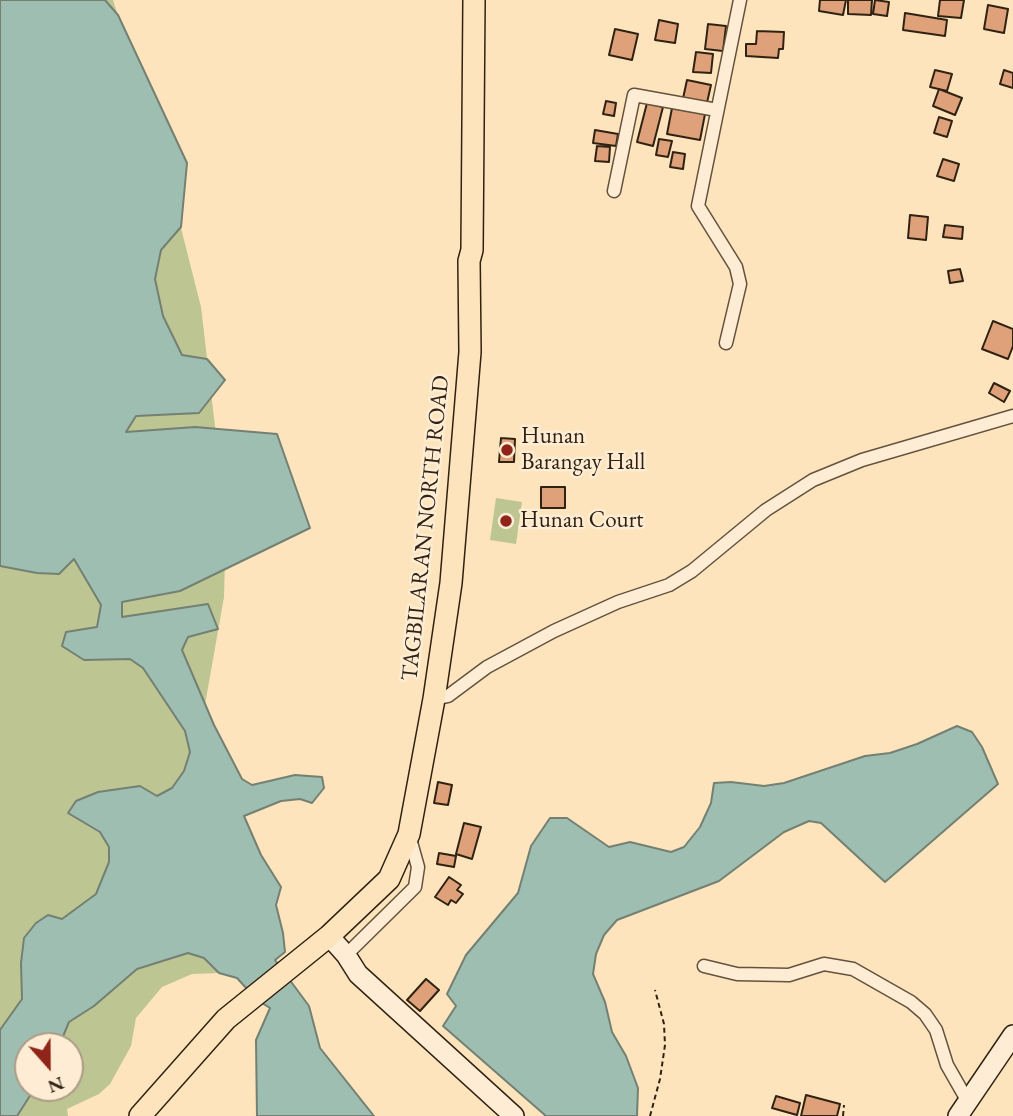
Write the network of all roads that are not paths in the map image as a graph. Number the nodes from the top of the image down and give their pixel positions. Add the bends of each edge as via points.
1 (474, 0) edge
2 (740, 0) edge
3 (718, 110) junction
4 (614, 191) dead end
5 (726, 343) dead end
6 (1013, 416) edge
7 (434, 699) junction
8 (409, 834) junction
9 (329, 936) junction
10 (346, 955) junction
11 (704, 967) dead end
12 (1013, 1035) edge
13 (962, 1108) edge
14 (140, 1116) edge
15 (514, 1116) edge

1 - 7 main road, TAGBILARAN NORTH ROAD via 470,352 451,583
2 - 3 street
3 - 4 street via 634,95
3 - 5 street via 698,206 736,267 740,284
6 - 7 street via 862,460 813,480 766,510 692,571 554,631 487,667 448,696
7 - 8 main road, TAGBILARAN NORTH ROAD
8 - 9 main road, TAGBILARAN NORTH ROAD via 389,879
8 - 10 street via 418,867 415,887
9 - 10 street
9 - 14 main road, TAGBILARAN NORTH ROAD via 204,1041
10 - 15 street via 358,974
11 - 13 street via 737,974 789,975 824,964 853,969 925,1014 936,1030
12 - 13 street

